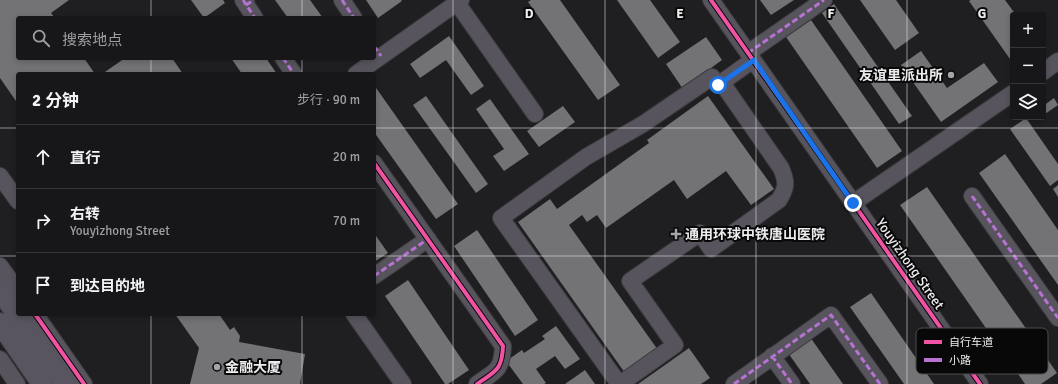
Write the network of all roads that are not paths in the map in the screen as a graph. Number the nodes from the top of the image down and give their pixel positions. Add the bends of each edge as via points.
1 (342, 0) edge
2 (711, 0) edge
3 (824, 0) edge
4 (451, 3) edge
5 (353, 16) edge
6 (378, 51) edge
7 (751, 57) junction
8 (284, 60) edge
9 (369, 60) edge
10 (1058, 62) edge
11 (1046, 70) edge
12 (293, 72) edge
13 (358, 72) edge
14 (722, 83) junction
15 (1010, 95) edge
16 (535, 114) dead end
17 (376, 165) edge
18 (0, 176) edge
19 (972, 196) dead end
20 (16, 198) edge
21 (853, 203) junction
22 (428, 239) junction
23 (0, 266) edge
24 (376, 275) edge
25 (16, 288) edge
26 (0, 290) edge
27 (16, 314) edge
28 (17, 316) edge
29 (355, 316) edge
30 (1058, 318) edge
31 (941, 328) edge
32 (772, 356) junction
33 (0, 360) edge
34 (973, 374) edge
35 (17, 384) edge
36 (42, 384) edge
37 (65, 384) edge
38 (84, 384) edge
39 (403, 384) edge
40 (477, 384) edge
41 (620, 384) edge
42 (734, 384) edge
43 (792, 384) edge
44 (880, 384) edge
45 (980, 384) edge

1 - 5 street
2 - 7 street, Youyizhong Street
3 - 7 street
4 - 6 street
4 - 16 street
7 - 14 street
7 - 21 street, Youyizhong Street
8 - 12 street
9 - 13 street
10 - 11 street
14 - 41 street via 781,168 786,179 785,191 779,200 711,249 700,233 630,282 675,345
14 - 41 street via 718,85 712,77 643,124 586,158 501,218
15 - 21 street
17 - 22 street
18 - 20 street
19 - 30 street
21 - 31 street, Youyizhong Street
22 - 24 street
22 - 40 street via 503,346 499,368
23 - 25 street
26 - 27 main road
28 - 36 main road
28 - 37 main road
28 - 38 street
29 - 39 street
32 - 42 street
32 - 43 street
32 - 44 street via 831,315
33 - 35 street
34 - 45 street, Youyizhong Street

